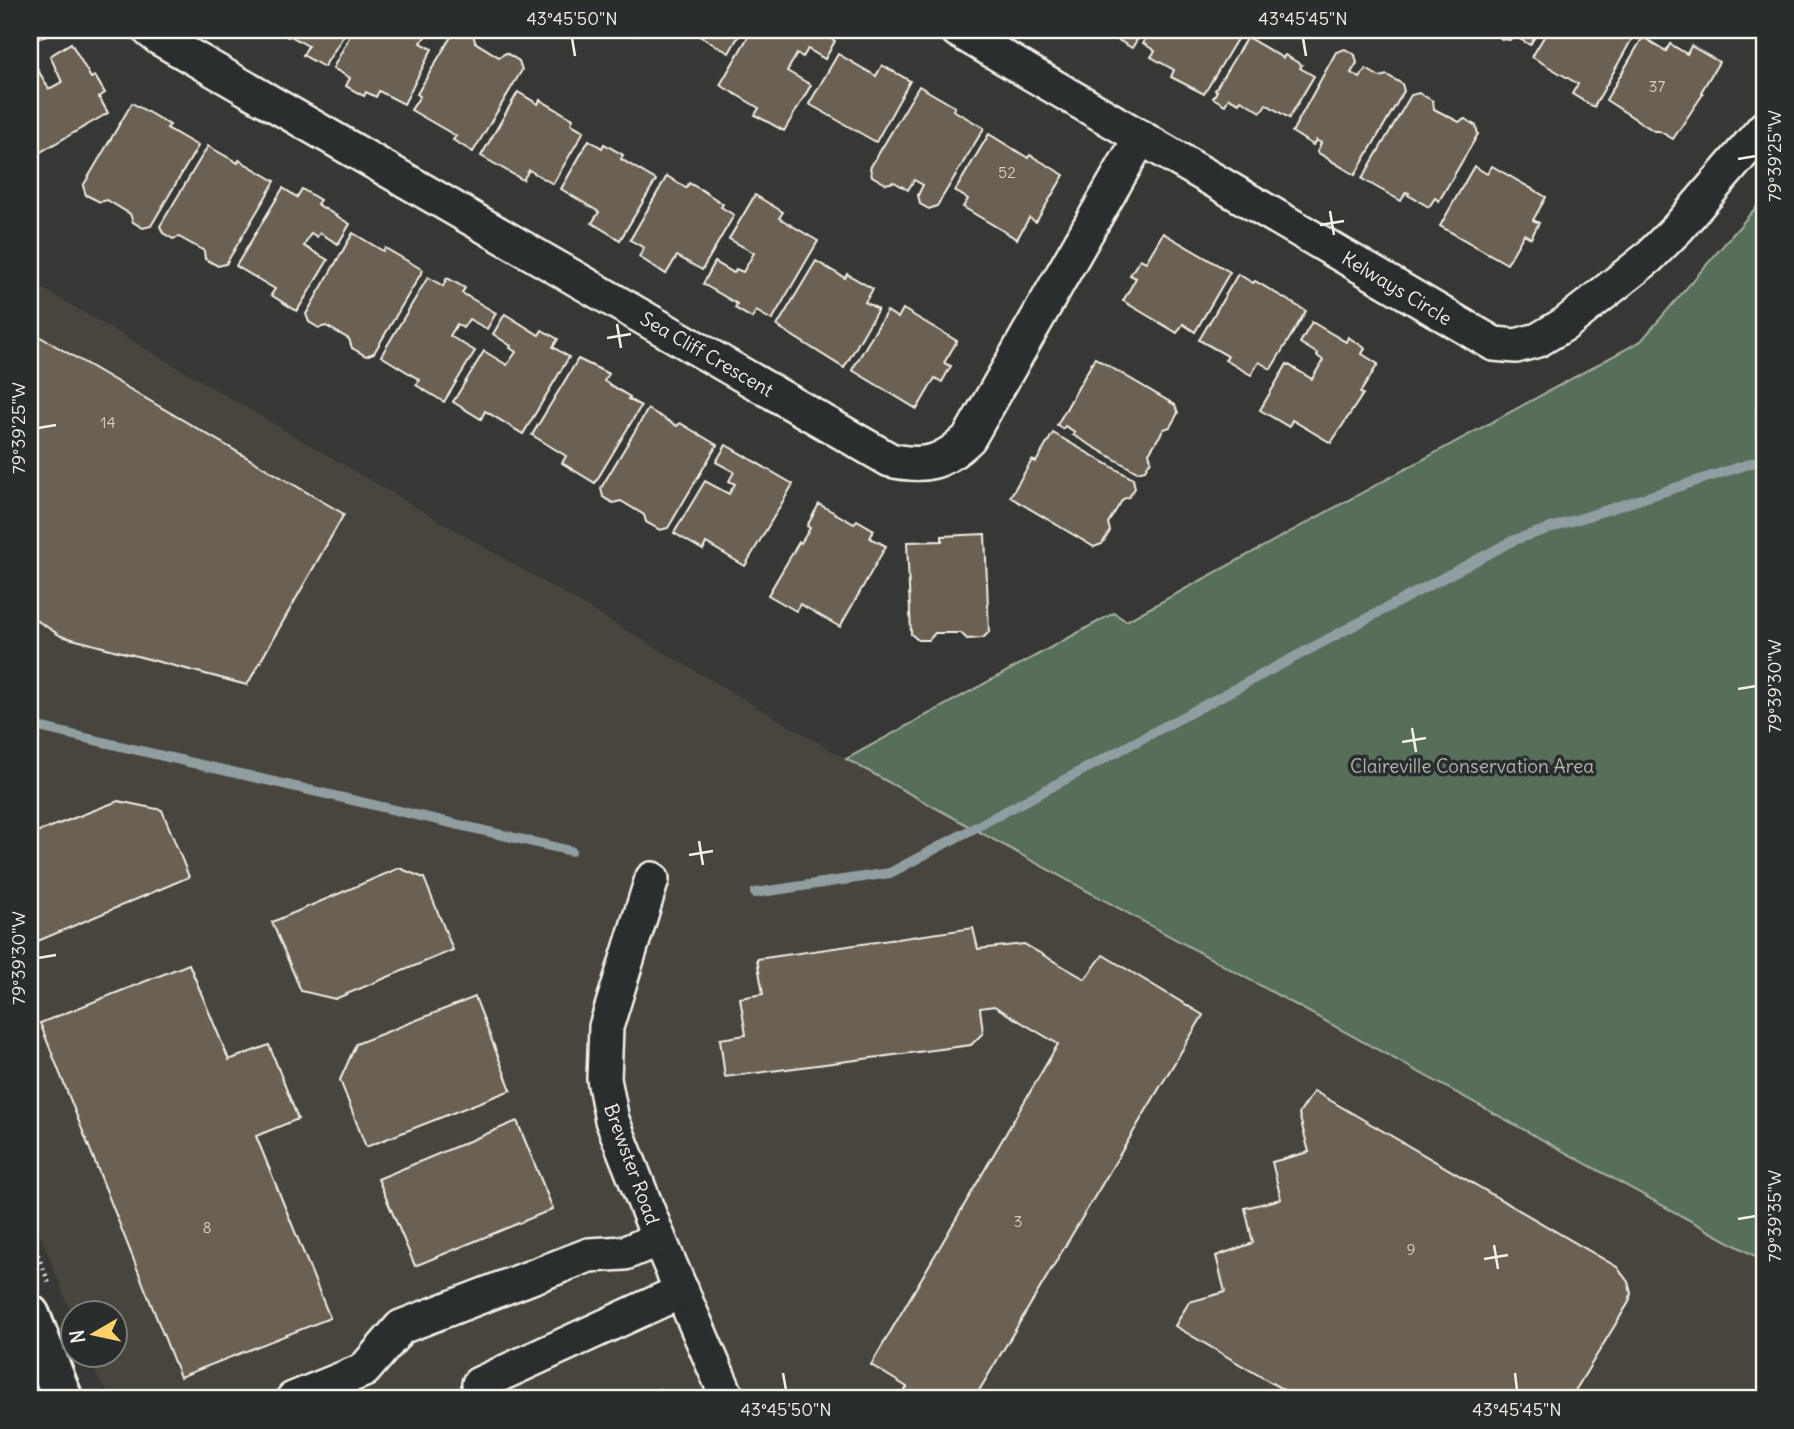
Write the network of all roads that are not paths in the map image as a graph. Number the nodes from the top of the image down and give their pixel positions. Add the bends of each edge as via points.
1 (149, 30) edge
2 (957, 30) edge
3 (1764, 128) edge
4 (1141, 137) junction
5 (652, 878) dead end
6 (659, 1239) junction
7 (682, 1291) junction
8 (30, 1315) edge
9 (63, 1399) edge
10 (293, 1399) edge
11 (485, 1399) edge
12 (728, 1399) edge

1 - 4 street, Sea Cliff Crescent via 890,460 911,465 953,453 969,438
2 - 4 street, Kelways Circle
3 - 4 street, Kelways Circle via 1648,258 1565,324 1538,340 1516,346 1494,344 1475,334
5 - 6 street, Brewster Road via 606,1027 604,1079 612,1120
6 - 7 street, Brewster Road
6 - 10 street via 625,1253 589,1255 401,1327 364,1370
7 - 11 street via 479,1384
7 - 12 street, Brewster Road
8 - 9 main road

